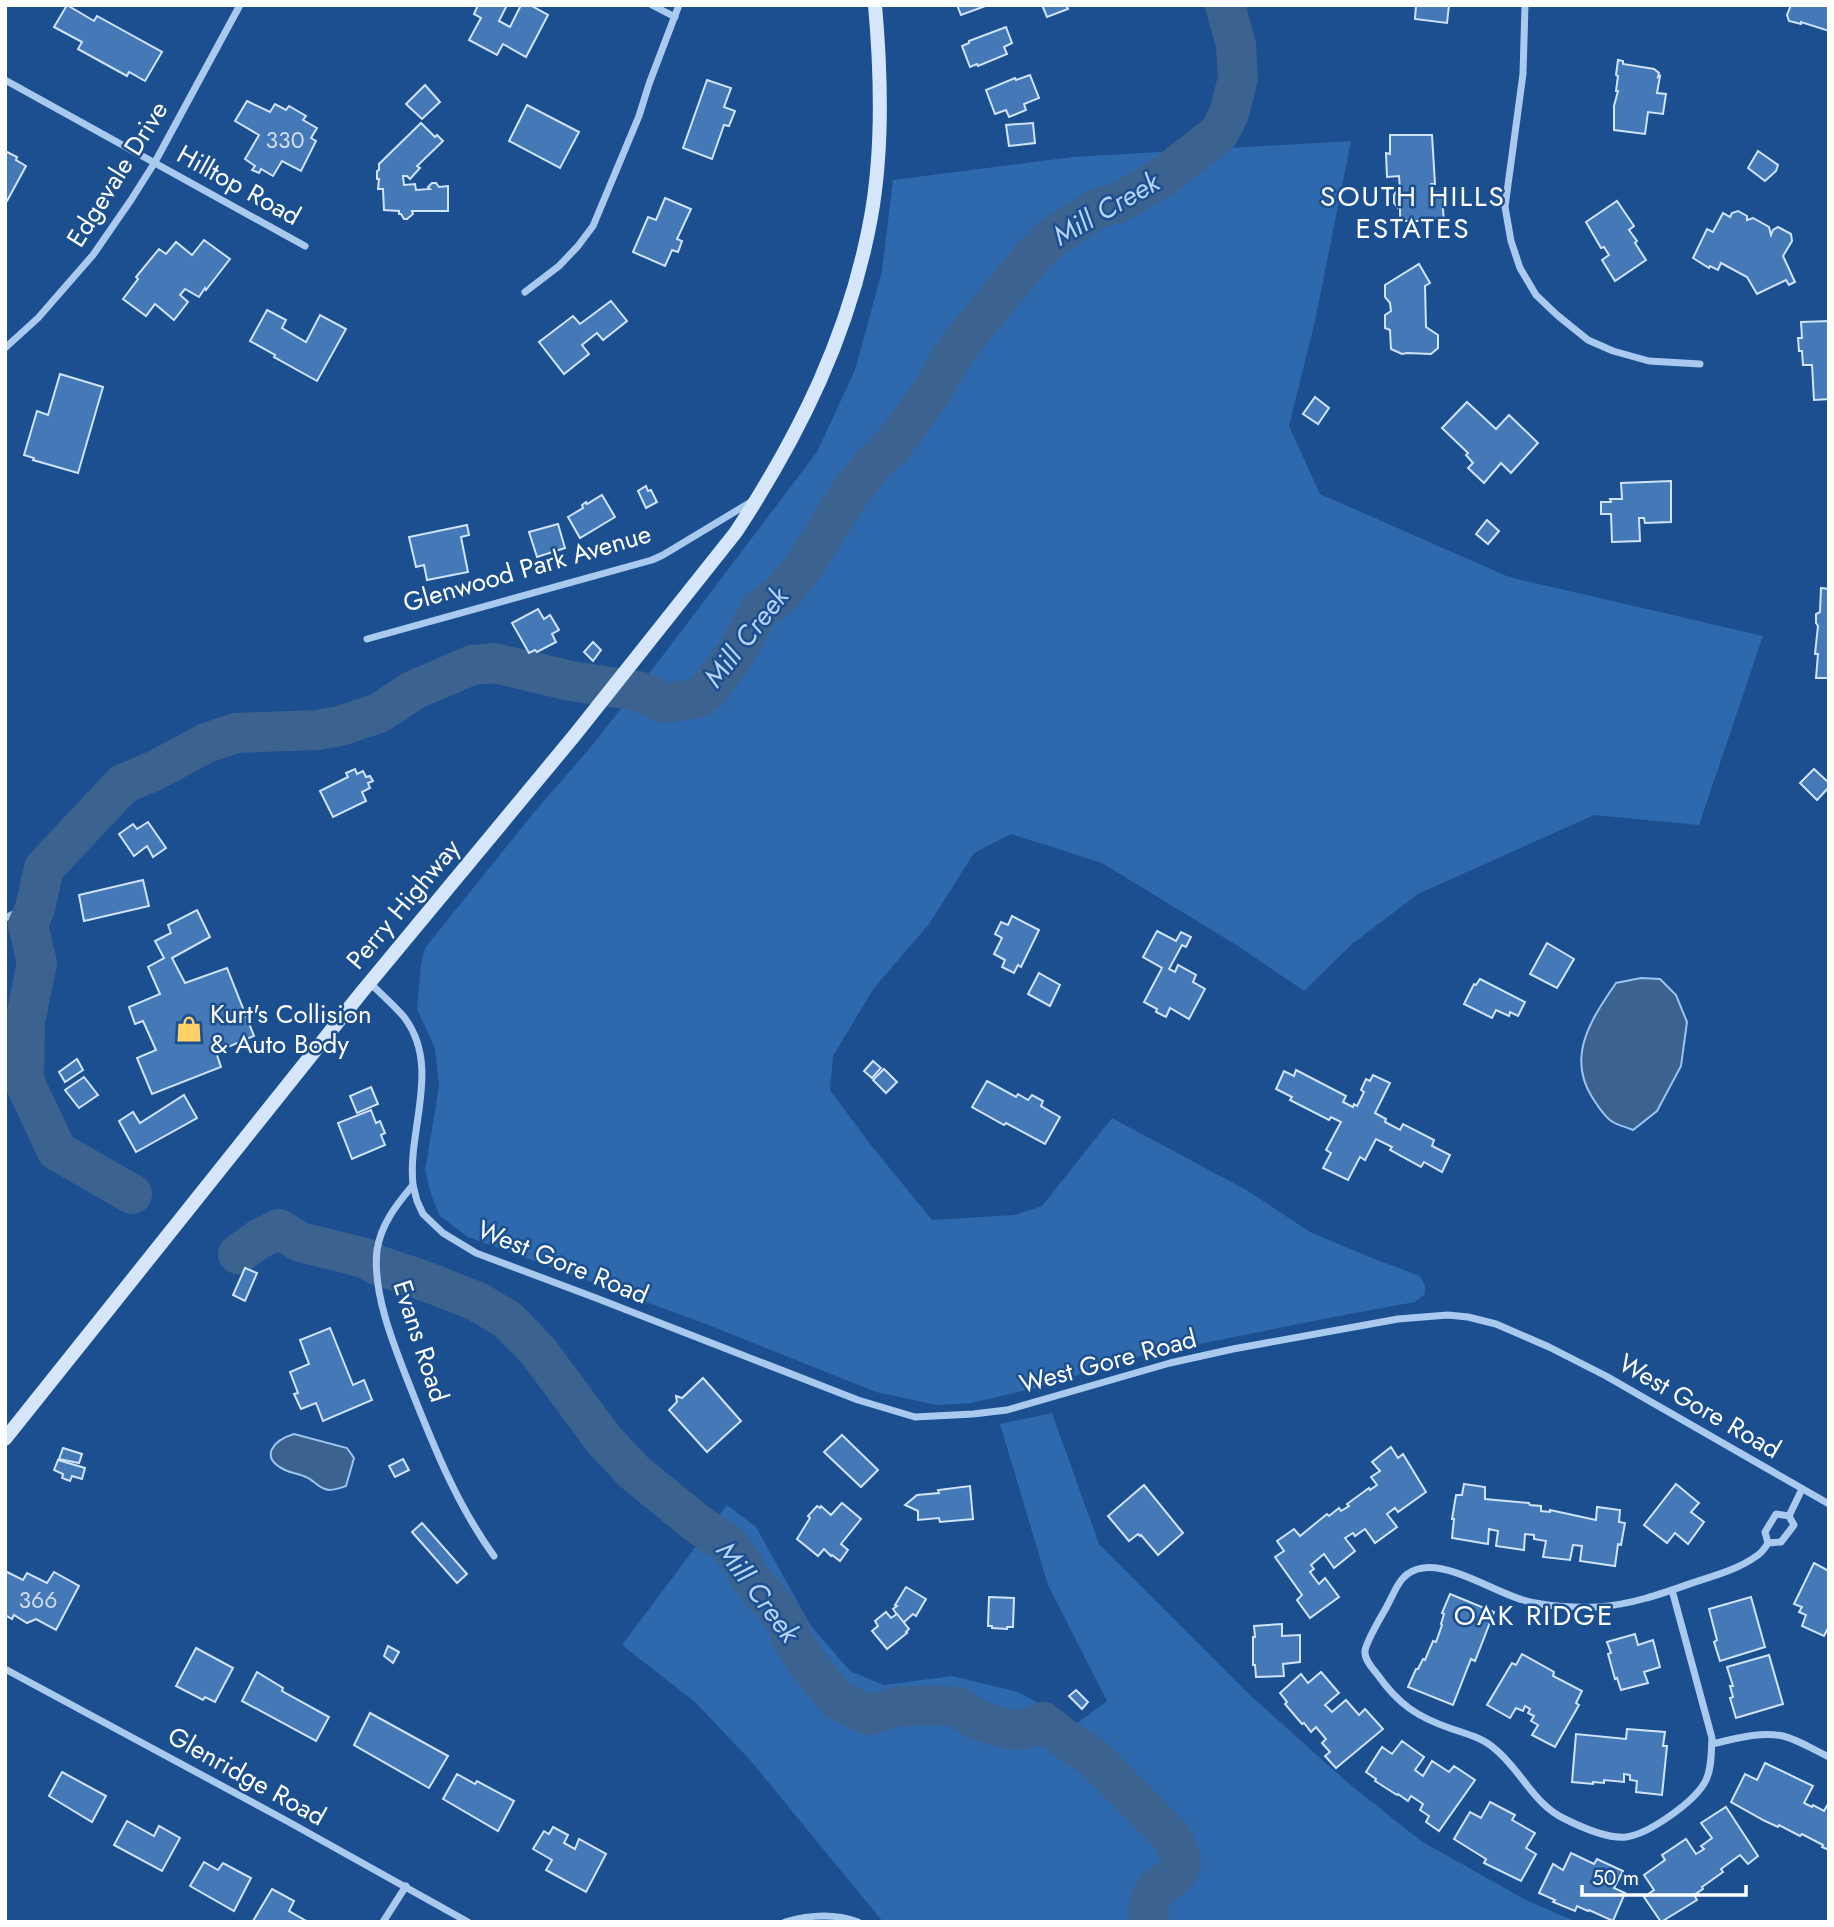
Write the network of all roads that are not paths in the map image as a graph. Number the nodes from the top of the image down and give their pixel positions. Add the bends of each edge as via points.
1 (240, 5) edge
2 (652, 5) edge
3 (679, 5) edge
4 (875, 5) edge
5 (1525, 5) edge
6 (675, 17) junction
7 (5, 80) edge
8 (155, 162) junction
9 (305, 246) dead end
10 (525, 292) dead end
11 (5, 348) edge
12 (1700, 364) dead end
13 (757, 498) junction
14 (367, 639) dead end
15 (370, 983) junction
16 (413, 1185) junction
17 (5, 1439) edge
18 (1802, 1489) junction
19 (1829, 1504) edge
20 (1789, 1516) junction
21 (1768, 1543) junction
22 (494, 1556) dead end
23 (1672, 1590) junction
24 (5, 1669) edge
25 (1712, 1744) junction
26 (1829, 1757) edge
27 (406, 1886) junction
28 (383, 1922) edge
29 (468, 1922) edge
30 (785, 1922) edge
31 (858, 1922) edge

1 - 8 street, Edgevale Drive
2 - 6 street
3 - 6 street
4 - 13 main road, Glenwood Park Avenue via 878,149 860,266 823,376 800,426
5 - 12 street via 1523,74 1505,207 1520,268 1536,295 1588,340 1649,361
6 - 10 street via 593,226 569,257
7 - 8 street, Hilltop Road
8 - 9 street, Hilltop Road
8 - 11 street, Edgevale Drive via 93,255
13 - 14 street, Glenwood Park Avenue via 652,560
13 - 15 main road, Perry Highway via 736,532 574,736
15 - 16 street via 404,1017 420,1053 422,1087 412,1151
15 - 17 main road, Perry Highway
16 - 18 street, West Gore Road via 423,1214 476,1253 858,1401 915,1416 1007,1410 1233,1349 1398,1319 1448,1315 1496,1324 1549,1347
16 - 22 street, Evans Road via 389,1215 382,1232 377,1250 381,1299 405,1374 449,1482
18 - 19 street, West Gore Road
18 - 20 street
20 - 21 street via 1794,1525 1781,1542
20 - 21 street via 1776,1514 1765,1532
21 - 23 street via 1737,1568
23 - 25 street
23 - 25 street via 1617,1604 1563,1606 1525,1601 1462,1576 1423,1568 1403,1577 1365,1650 1366,1657 1405,1707 1493,1747 1540,1802 1591,1831 1623,1837 1679,1810 1706,1781
24 - 27 street, Glenridge Road
25 - 26 street via 1773,1735
27 - 28 street
27 - 29 street, Glenridge Road
30 - 31 street via 828,1915

